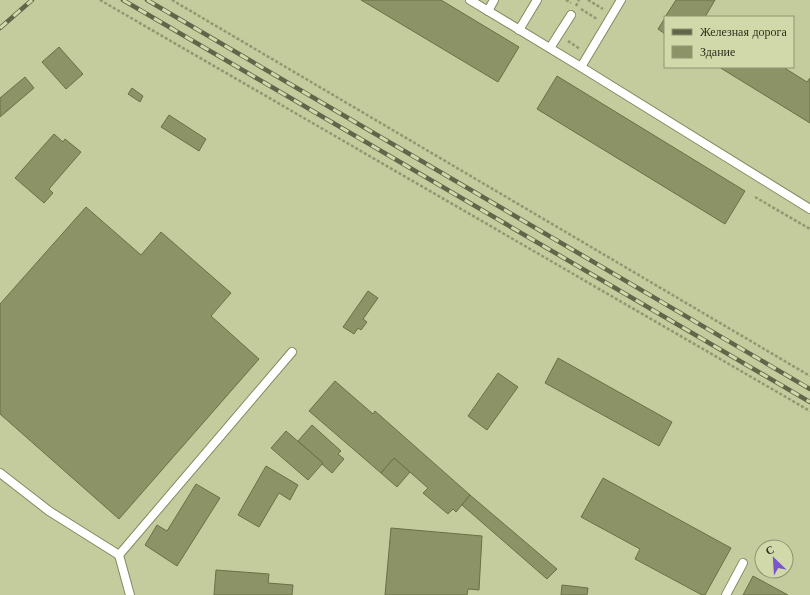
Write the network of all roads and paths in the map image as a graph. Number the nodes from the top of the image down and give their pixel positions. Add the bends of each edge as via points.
1 (100, 0) edge
2 (172, 0) edge
3 (470, 0) edge
4 (494, 0) edge
5 (537, 0) edge
6 (566, 0) edge
7 (588, 0) edge
8 (621, 0) edge
9 (488, 11) junction
10 (612, 14) junction
11 (571, 15) dead end
12 (606, 24) junction
13 (519, 30) junction
14 (550, 48) junction
15 (581, 66) junction
16 (755, 197) dead end
17 (810, 209) edge
18 (810, 229) edge
19 (292, 352) dead end
20 (810, 376) edge
21 (810, 411) edge
22 (0, 473) edge
23 (119, 555) junction
24 (742, 563) dead end
25 (130, 595) edge
26 (726, 595) edge

1 - 21 path
2 - 20 path
3 - 9 lane
4 - 9 lane
5 - 13 lane
6 - 12 path
7 - 10 path
8 - 10 lane
9 - 13 lane
10 - 12 lane
11 - 14 lane
12 - 15 lane
13 - 14 lane
14 - 15 lane
15 - 17 lane
16 - 18 path
19 - 23 lane
22 - 23 lane via 49,511
23 - 25 lane
24 - 26 lane

